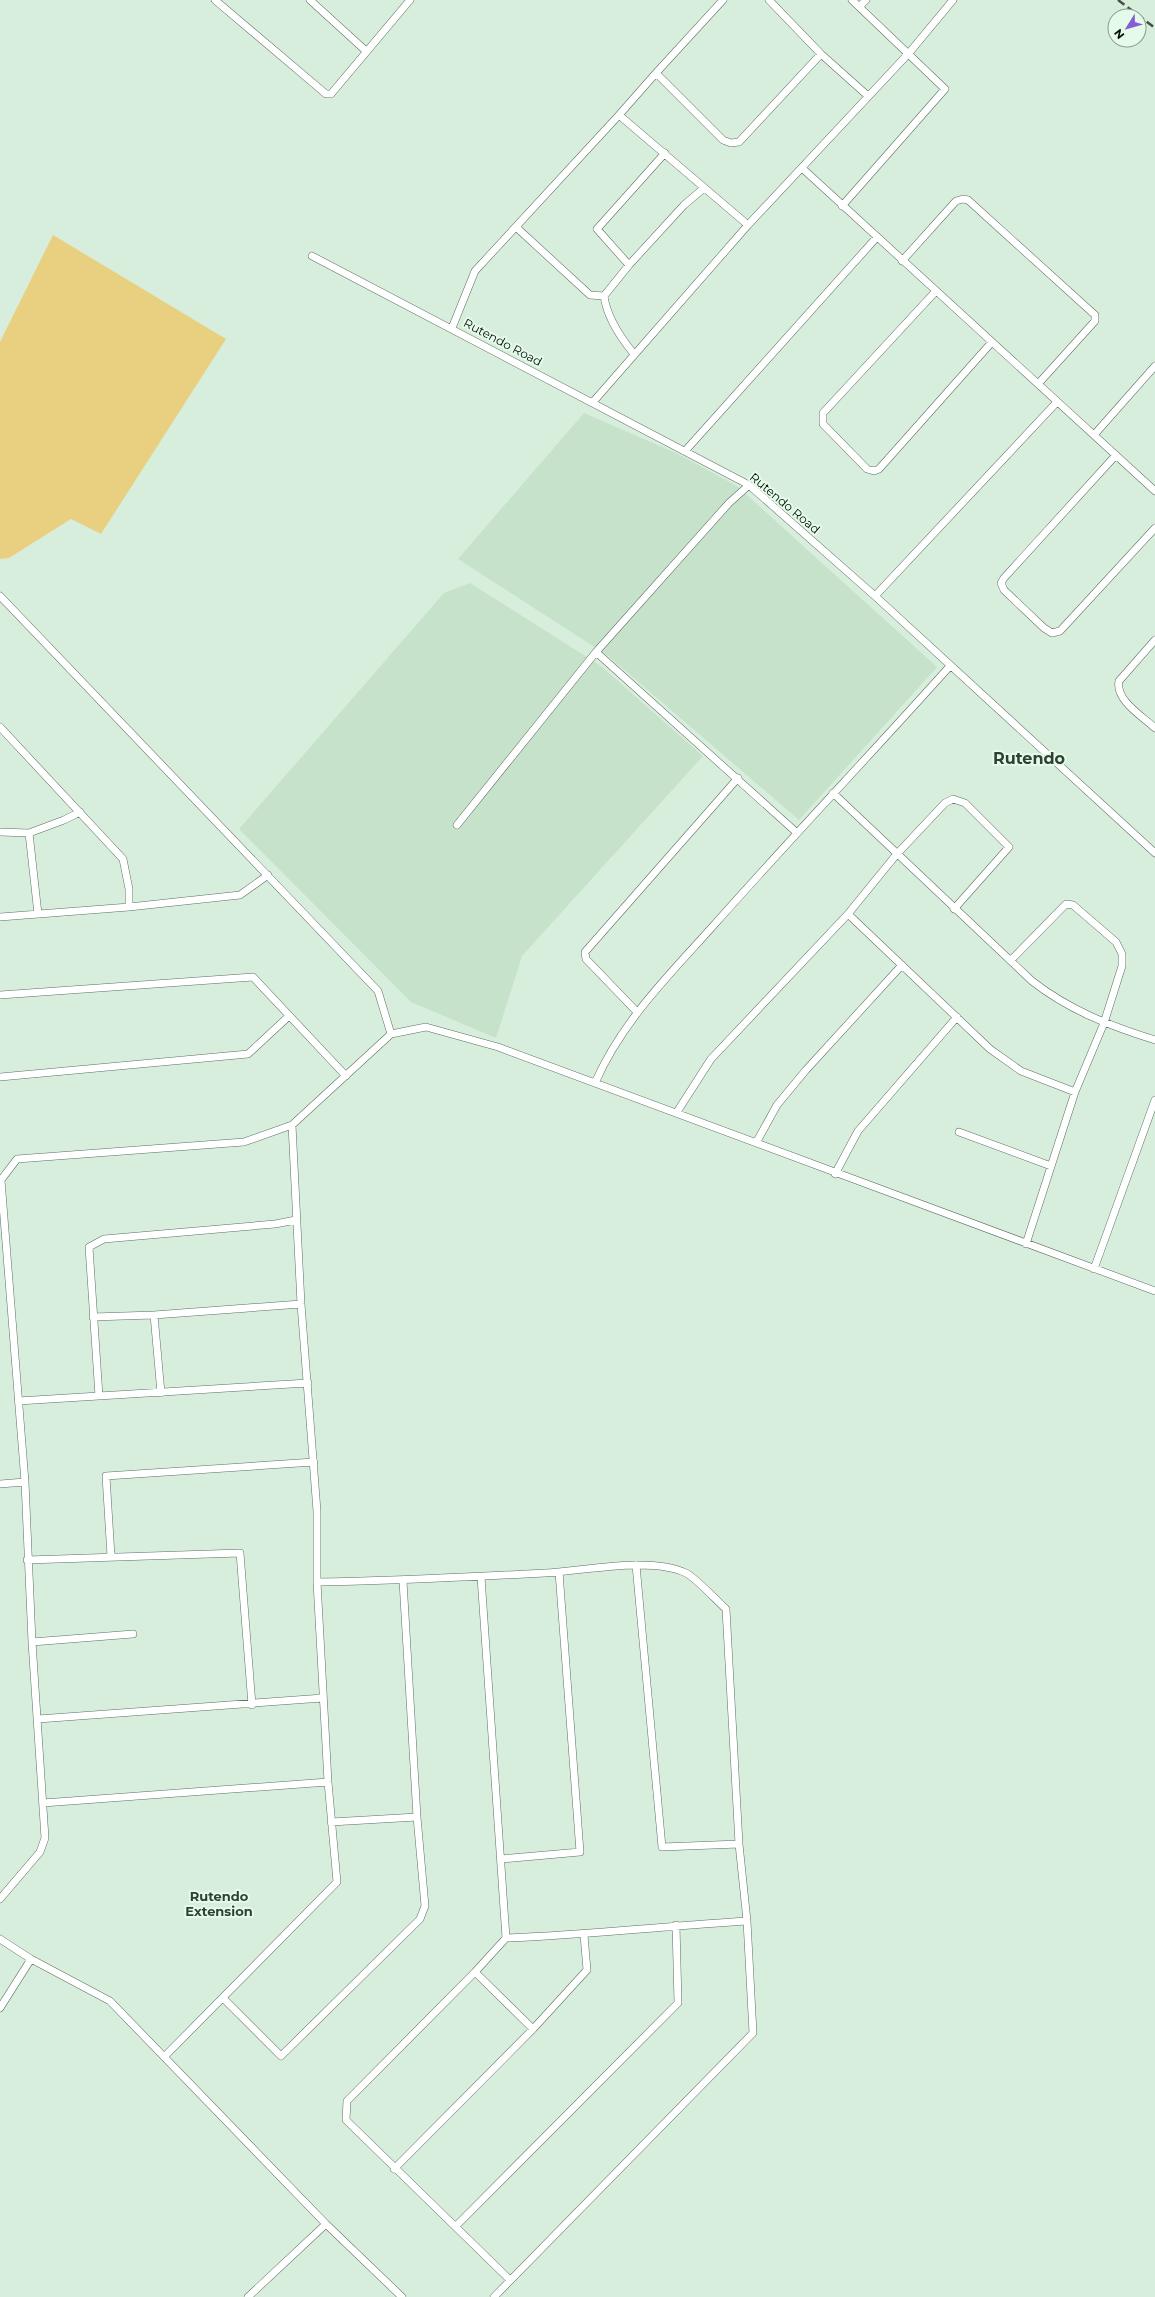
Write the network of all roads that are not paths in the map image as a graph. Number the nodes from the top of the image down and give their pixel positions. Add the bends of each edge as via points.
1 (215, 0) edge
2 (310, 0) edge
3 (410, 0) edge
4 (723, 0) edge
5 (769, 0) edge
6 (852, 0) edge
7 (866, 0) edge
8 (953, 0) edge
9 (860, 6) junction
10 (366, 51) junction
11 (909, 53) junction
12 (821, 54) junction
13 (656, 74) junction
14 (868, 96) junction
15 (620, 115) junction
16 (665, 153) junction
17 (802, 168) junction
18 (704, 188) junction
19 (842, 206) junction
20 (748, 225) junction
21 (516, 227) junction
22 (877, 237) junction
23 (312, 256) dead end
24 (902, 261) junction
25 (629, 264) junction
26 (936, 291) junction
27 (604, 296) junction
28 (452, 328) junction
29 (992, 342) junction
30 (634, 354) junction
31 (1155, 366) edge
32 (1038, 384) junction
33 (593, 402) junction
34 (1057, 402) junction
35 (1094, 435) junction
36 (686, 450) junction
37 (1116, 455) junction
38 (749, 484) junction
39 (1154, 486) edge
40 (1155, 528) edge
41 (0, 596) edge
42 (875, 596) junction
43 (1155, 640) edge
44 (596, 652) junction
45 (950, 666) junction
46 (0, 727) edge
47 (1155, 728) edge
48 (738, 778) junction
49 (833, 794) junction
50 (80, 812) junction
51 (456, 825) dead end
52 (0, 832) edge
53 (796, 832) junction
54 (29, 833) junction
55 (1155, 853) edge
56 (896, 855) junction
57 (268, 875) junction
58 (130, 907) junction
59 (954, 909) junction
60 (38, 914) junction
61 (848, 914) junction
62 (0, 917) edge
63 (1011, 960) junction
64 (902, 965) junction
65 (0, 995) edge
66 (637, 1012) junction
67 (289, 1016) junction
68 (957, 1017) junction
69 (1104, 1023) junction
70 (391, 1034) junction
71 (1155, 1040) edge
72 (346, 1076) junction
73 (0, 1077) edge
74 (595, 1083) junction
75 (1075, 1092) junction
76 (1155, 1100) edge
77 (677, 1112) junction
78 (292, 1125) junction
79 (959, 1132) dead end
80 (756, 1142) junction
81 (1051, 1166) junction
82 (2, 1173) edge
83 (835, 1174) junction
84 (296, 1220) junction
85 (3, 1239) edge
86 (1026, 1244) junction
87 (1094, 1268) junction
88 (1155, 1291) edge
89 (301, 1304) junction
90 (154, 1315) junction
91 (93, 1317) junction
92 (308, 1384) junction
93 (161, 1393) junction
94 (99, 1396) junction
95 (18, 1401) junction
96 (314, 1462) junction
97 (25, 1482) junction
98 (0, 1484) edge
99 (111, 1556) junction
100 (27, 1560) junction
101 (636, 1565) junction
102 (559, 1572) junction
103 (481, 1577) junction
104 (403, 1581) junction
105 (317, 1582) junction
106 (133, 1634) dead end
107 (32, 1642) junction
108 (323, 1698) junction
109 (252, 1704) junction
110 (38, 1719) junction
111 (328, 1782) junction
112 (42, 1803) junction
113 (417, 1817) junction
114 (331, 1822) junction
115 (738, 1844) junction
116 (501, 1859) junction
117 (0, 1899) edge
118 (747, 1921) junction
119 (676, 1925) junction
120 (584, 1935) junction
121 (506, 1938) junction
122 (0, 1939) edge
123 (31, 1959) junction
124 (475, 1972) junction
125 (223, 1998) junction
126 (0, 2008) edge
127 (533, 2029) junction
128 (164, 2057) junction
129 (394, 2170) junction
130 (326, 2224) junction
131 (456, 2226) junction
132 (510, 2280) junction
133 (248, 2297) edge
134 (402, 2297) edge
135 (494, 2297) edge

1 - 10 street via 326,94 331,94
2 - 10 street
3 - 10 street
4 - 13 street
5 - 12 street
6 - 9 street
7 - 9 street
8 - 11 street
9 - 11 street
11 - 14 street
11 - 19 street via 945,90
12 - 13 street via 739,142 731,143 723,140
12 - 14 street
13 - 15 street
14 - 17 street
15 - 16 street
15 - 21 street
16 - 18 street
16 - 25 street via 597,228
17 - 19 street
17 - 20 street
18 - 20 street
18 - 25 street
19 - 22 street
20 - 30 street
21 - 27 street via 590,295
21 - 28 street via 475,271
22 - 24 street
22 - 36 street
23 - 28 street, Rutendo Road
24 - 26 street
24 - 32 street via 956,202 968,200 1083,304 1095,315 1095,321
25 - 27 street
26 - 29 street
26 - 29 street via 823,413 823,424 868,469 879,469
27 - 30 street via 606,309
28 - 33 street, Rutendo Road
29 - 32 street
30 - 33 street
31 - 35 street
32 - 34 street
33 - 36 street, Rutendo Road
34 - 35 street
34 - 42 street
35 - 37 street
36 - 38 street, Rutendo Road
37 - 39 street
37 - 40 street via 1004,578 1001,584 1004,590 1044,628 1052,633 1060,631
38 - 42 street, Rutendo Road
38 - 44 street
41 - 57 street
42 - 45 street, Rutendo Road
43 - 47 street via 1119,681 1117,689 1121,696
44 - 48 street
44 - 51 street
45 - 49 street
45 - 55 street, Rutendo Road
46 - 50 street
48 - 53 street
48 - 66 street via 585,952 586,959
49 - 53 street
49 - 56 street
50 - 54 street
50 - 58 street via 123,859
52 - 54 street
53 - 66 street
54 - 60 street
56 - 59 street
56 - 59 street via 944,804 953,799 965,803 1009,847
56 - 61 street
57 - 58 street via 240,895
57 - 70 street via 378,990
58 - 60 street
59 - 63 street
60 - 62 street
61 - 64 street
61 - 77 street via 711,1059
63 - 69 street via 1052,997
63 - 69 street via 1059,909 1066,904 1074,905 1116,942 1122,954 1122,966
64 - 68 street
64 - 80 street via 777,1105
65 - 67 street via 253,977
66 - 74 street via 607,1056
67 - 72 street
67 - 73 street via 248,1054
68 - 75 street via 990,1049 1021,1071
68 - 83 street via 858,1131
69 - 71 street
69 - 75 street
70 - 72 street
70 - 74 street via 426,1027 498,1047
72 - 78 street
74 - 77 street
75 - 81 street
76 - 87 street
77 - 80 street
78 - 82 street via 244,1142 17,1159
78 - 84 street
79 - 81 street
80 - 83 street
81 - 86 street
82 - 85 street
83 - 86 street
84 - 89 street
84 - 91 street via 104,1239 89,1247
85 - 95 street
86 - 87 street
87 - 88 street
89 - 90 street
89 - 92 street
90 - 91 street
90 - 93 street
91 - 94 street
92 - 93 street
92 - 96 street
93 - 94 street
94 - 95 street
95 - 97 street
96 - 99 street via 106,1476
96 - 105 street
97 - 98 street
97 - 100 street
99 - 100 street
99 - 109 street via 240,1552
100 - 107 street
101 - 102 street
101 - 115 street via 661,1566 686,1573 726,1609
101 - 115 street via 662,1846
102 - 103 street
102 - 116 street via 580,1852
103 - 104 street
103 - 116 street
104 - 105 street
104 - 113 street
105 - 108 street
106 - 107 street
107 - 110 street
108 - 109 street
108 - 111 street
109 - 110 street
110 - 112 street
111 - 112 street
111 - 114 street
112 - 117 street via 46,1838 40,1852
113 - 114 street
113 - 125 street via 425,1906 420,1918 281,2056
114 - 125 street via 337,1882
115 - 118 street
116 - 121 street
118 - 119 street
118 - 132 street via 753,2033
119 - 120 street
119 - 131 street via 678,2003
120 - 121 street
120 - 127 street via 587,1970
121 - 124 street
122 - 123 street
123 - 126 street
123 - 128 street via 110,2001
124 - 127 street
124 - 129 street via 347,2101 346,2120
125 - 128 street
127 - 129 street
128 - 130 street
129 - 131 street
130 - 133 street
130 - 134 street
131 - 132 street
132 - 135 street

